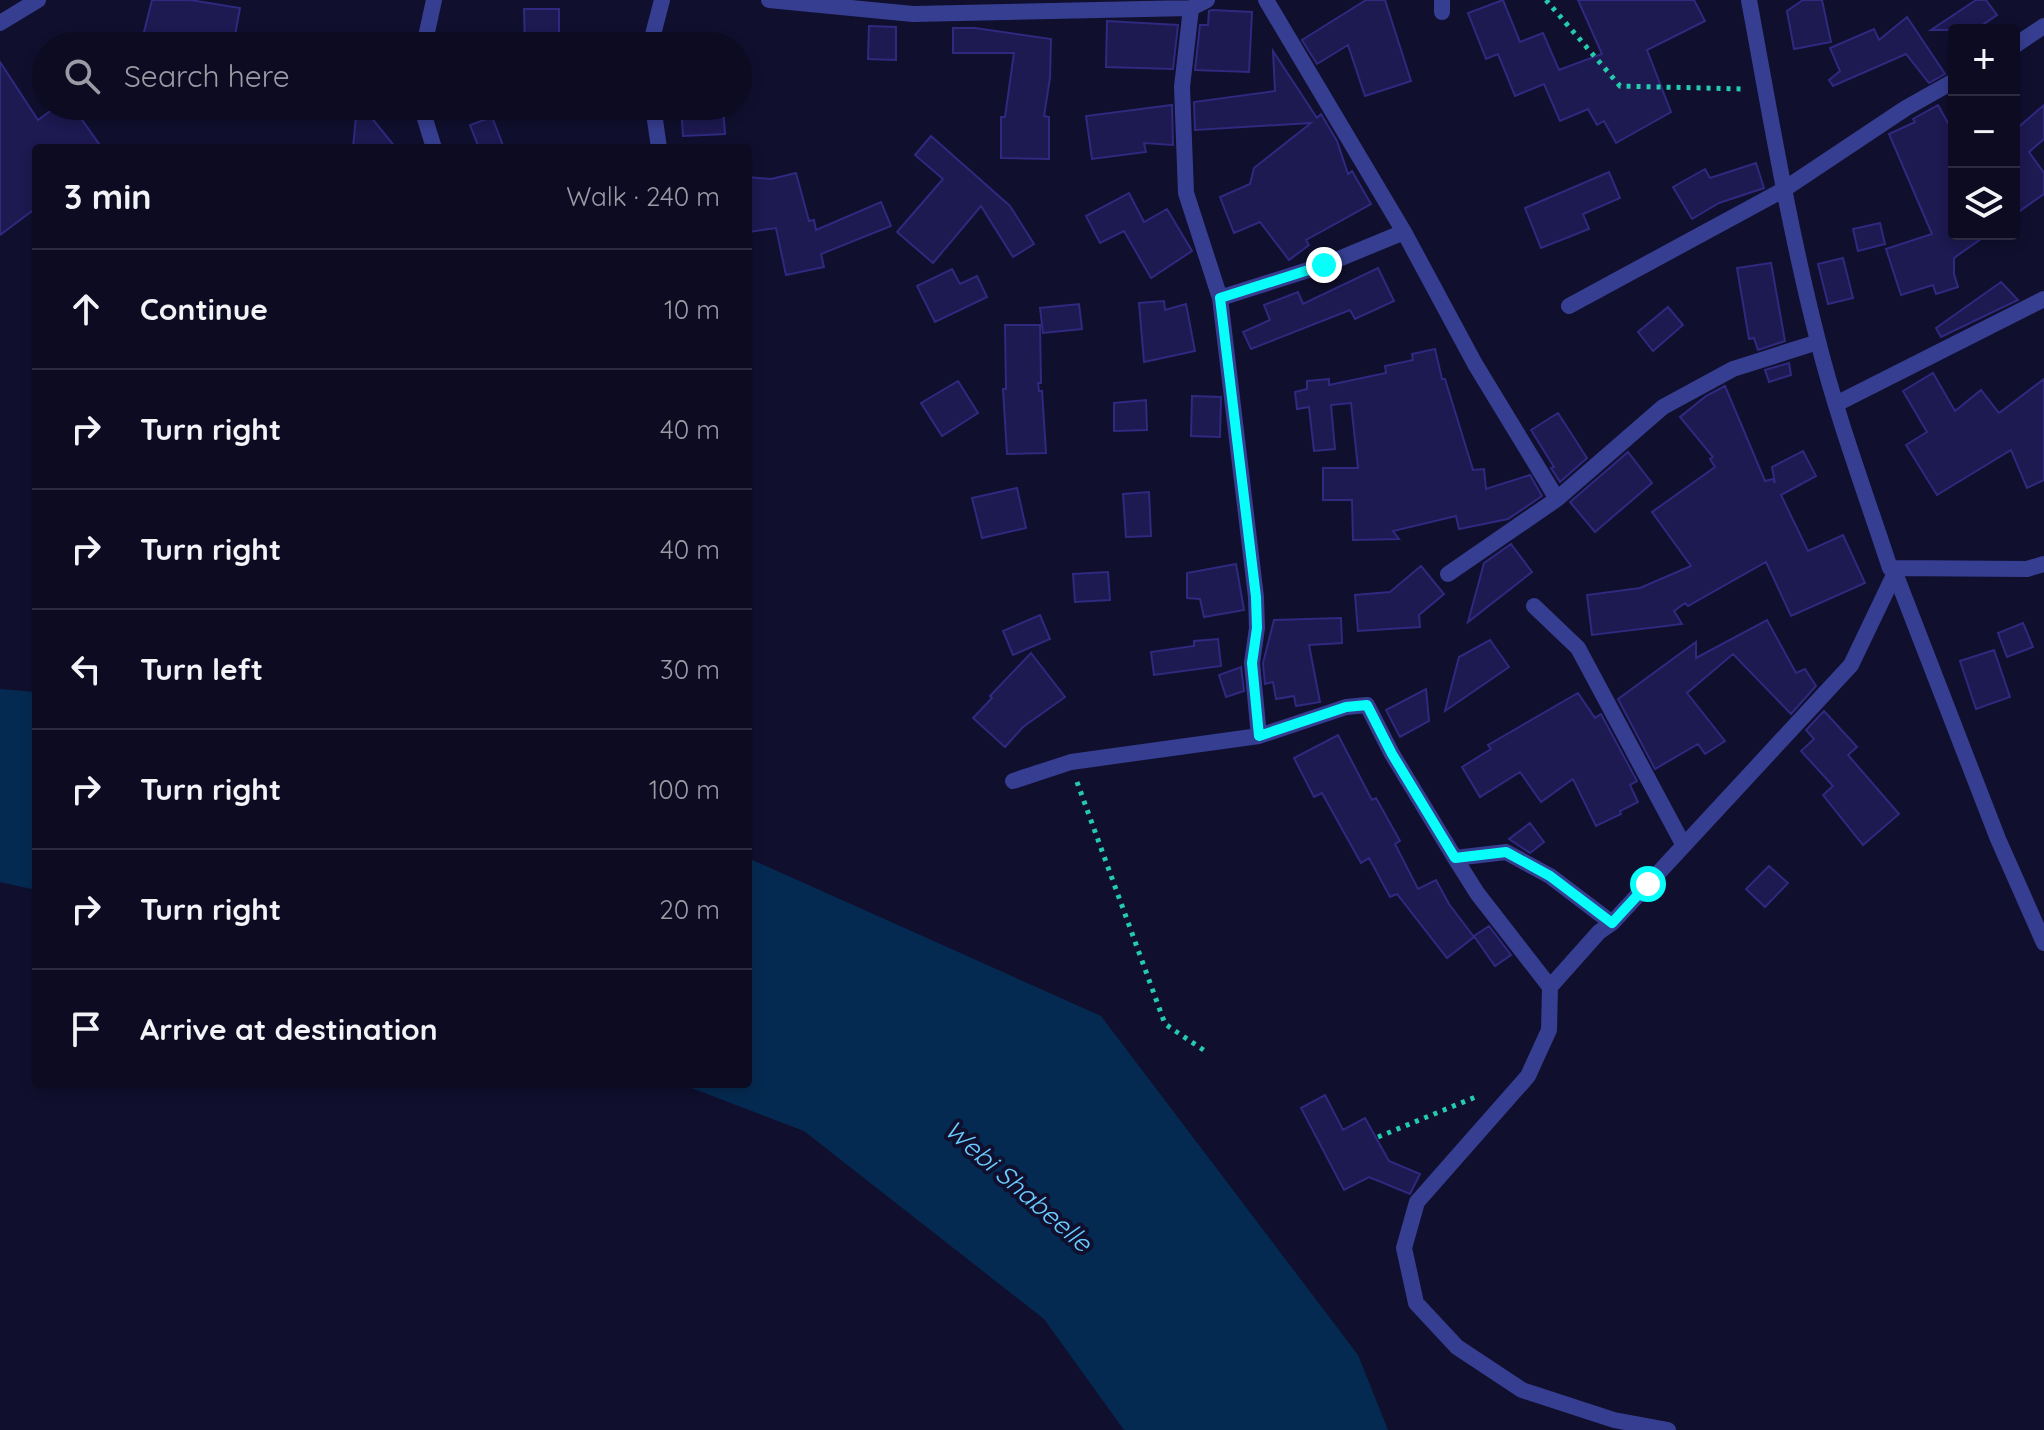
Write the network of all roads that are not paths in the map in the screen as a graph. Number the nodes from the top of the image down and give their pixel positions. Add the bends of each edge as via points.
1 (38, 0) edge
2 (434, 0) edge
3 (662, 0) edge
4 (769, 0) edge
5 (1207, 0) edge
6 (1266, 0) edge
7 (1749, 0) edge
8 (1191, 8) junction
9 (0, 23) edge
10 (2044, 26) edge
11 (427, 32) edge
12 (654, 32) edge
13 (2020, 42) edge
14 (1948, 84) edge
15 (425, 120) edge
16 (655, 120) edge
17 (433, 144) edge
18 (658, 144) edge
19 (1783, 190) junction
20 (1404, 232) junction
21 (1220, 298) junction
22 (2044, 299) edge
23 (1569, 306) dead end
24 (1818, 342) junction
25 (1836, 404) junction
26 (1557, 499) junction
27 (2044, 564) edge
28 (1892, 570) junction
29 (1448, 574) dead end
30 (1534, 606) dead end
31 (1259, 736) junction
32 (1013, 781) dead end
33 (1683, 844) junction
34 (1455, 858) junction
35 (1612, 923) junction
36 (2044, 943) edge
37 (1550, 987) junction
38 (1668, 1430) edge

1 - 9 street
2 - 11 street
3 - 12 street
4 - 8 street via 913,14
5 - 8 street
6 - 20 street
7 - 19 street
8 - 21 street via 1182,87 1186,193
10 - 13 street
14 - 19 street
15 - 17 street
16 - 18 street
19 - 23 street
19 - 24 street
20 - 21 street via 1324,265
20 - 26 street via 1475,364
21 - 31 street via 1256,597 1252,663
22 - 25 street
24 - 25 street
24 - 26 street via 1733,369 1663,407
25 - 28 street
26 - 29 street
27 - 28 street via 2027,569
28 - 33 street via 1851,665
28 - 36 street
30 - 33 street via 1578,648
31 - 32 street via 1071,762
31 - 34 street via 1367,705
33 - 35 street
34 - 35 street via 1506,852 1550,876
34 - 37 street
35 - 37 street
37 - 38 street via 1549,1030 1528,1076 1417,1202 1404,1248 1416,1303 1457,1347 1522,1390 1614,1420

